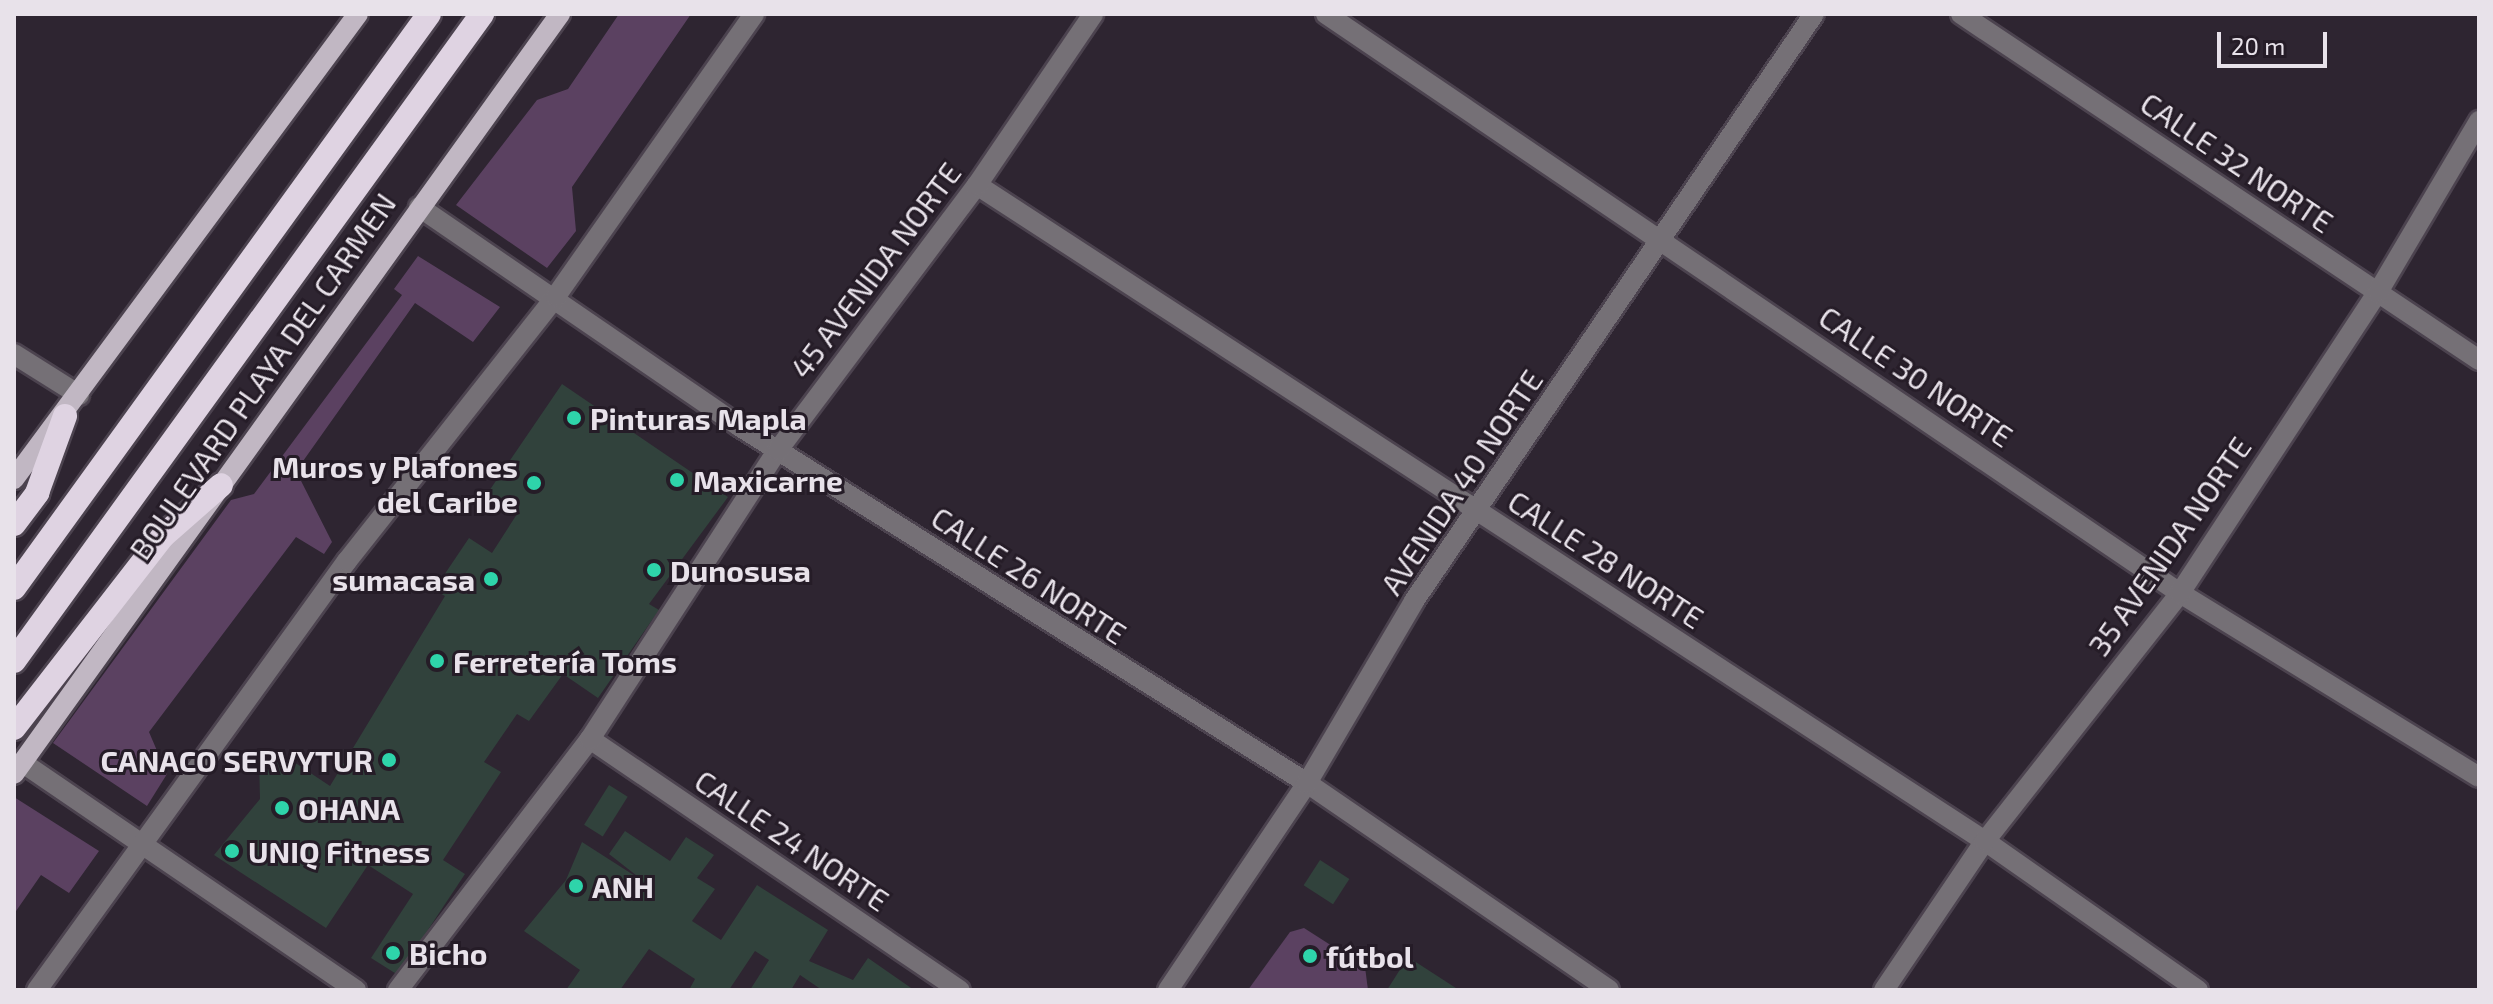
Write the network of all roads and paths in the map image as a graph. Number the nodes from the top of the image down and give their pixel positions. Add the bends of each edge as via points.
1 (358, 14) edge
2 (429, 14) edge
3 (482, 14) edge
4 (560, 14) edge
5 (754, 14) edge
6 (1093, 14) edge
7 (1326, 14) edge
8 (1814, 14) edge
9 (1961, 14) edge
10 (2479, 121) edge
11 (977, 185) junction
12 (419, 207) junction
13 (1665, 241) junction
14 (2378, 292) junction
15 (556, 296) junction
16 (14, 354) edge
17 (2479, 360) edge
18 (79, 395) junction
19 (65, 416) junction
20 (778, 450) junction
21 (14, 479) edge
22 (221, 485) junction
23 (1475, 510) junction
24 (14, 524) edge
25 (14, 588) edge
26 (2180, 593) junction
27 (14, 661) edge
28 (14, 728) edge
29 (590, 739) junction
30 (18, 768) edge
31 (2479, 777) edge
32 (1307, 783) junction
33 (1985, 841) junction
34 (144, 844) junction
35 (37, 990) edge
36 (356, 990) edge
37 (398, 990) edge
38 (960, 990) edge
39 (1168, 990) edge
40 (1609, 990) edge
41 (1884, 990) edge
42 (2198, 990) edge

1 - 18 main road
2 - 25 highway
3 - 27 highway
4 - 12 main road, BOULEVARD PLAYA DEL CARMEN
5 - 15 street
6 - 11 street, 45 AVENIDA NORTE
7 - 13 street, CALLE 30 NORTE
8 - 13 street, AVENIDA 40 NORTE
9 - 14 street, CALLE 32 NORTE
10 - 14 street, 35 AVENIDA NORTE
11 - 20 street, 45 AVENIDA NORTE
11 - 23 street, CALLE 28 NORTE
12 - 15 street, CALLE 26 NORTE
12 - 22 main road, BOULEVARD PLAYA DEL CARMEN
13 - 23 street, AVENIDA 40 NORTE
13 - 26 street, CALLE 30 NORTE
14 - 17 street, CALLE 32 NORTE
14 - 26 street, 35 AVENIDA NORTE
15 - 20 street, CALLE 26 NORTE
15 - 34 street via 347,561
16 - 18 street
18 - 19 main road
19 - 21 main road
19 - 24 highway via 37,493
20 - 29 street, 45 AVENIDA NORTE
20 - 32 street, CALLE 26 NORTE
22 - 28 highway via 163,536
22 - 30 main road, BOULEVARD PLAYA DEL CARMEN
23 - 32 street, AVENIDA 40 NORTE
23 - 33 street, CALLE 28 NORTE
26 - 31 street, CALLE 30 NORTE
26 - 33 street, 35 AVENIDA NORTE
29 - 37 street, 45 AVENIDA NORTE
29 - 38 street, CALLE 24 NORTE
30 - 34 street
32 - 39 street, AVENIDA 40 NORTE
32 - 40 street, CALLE 26 NORTE
33 - 41 street, 35 AVENIDA NORTE
33 - 42 street, CALLE 28 NORTE
34 - 35 street
34 - 36 street

